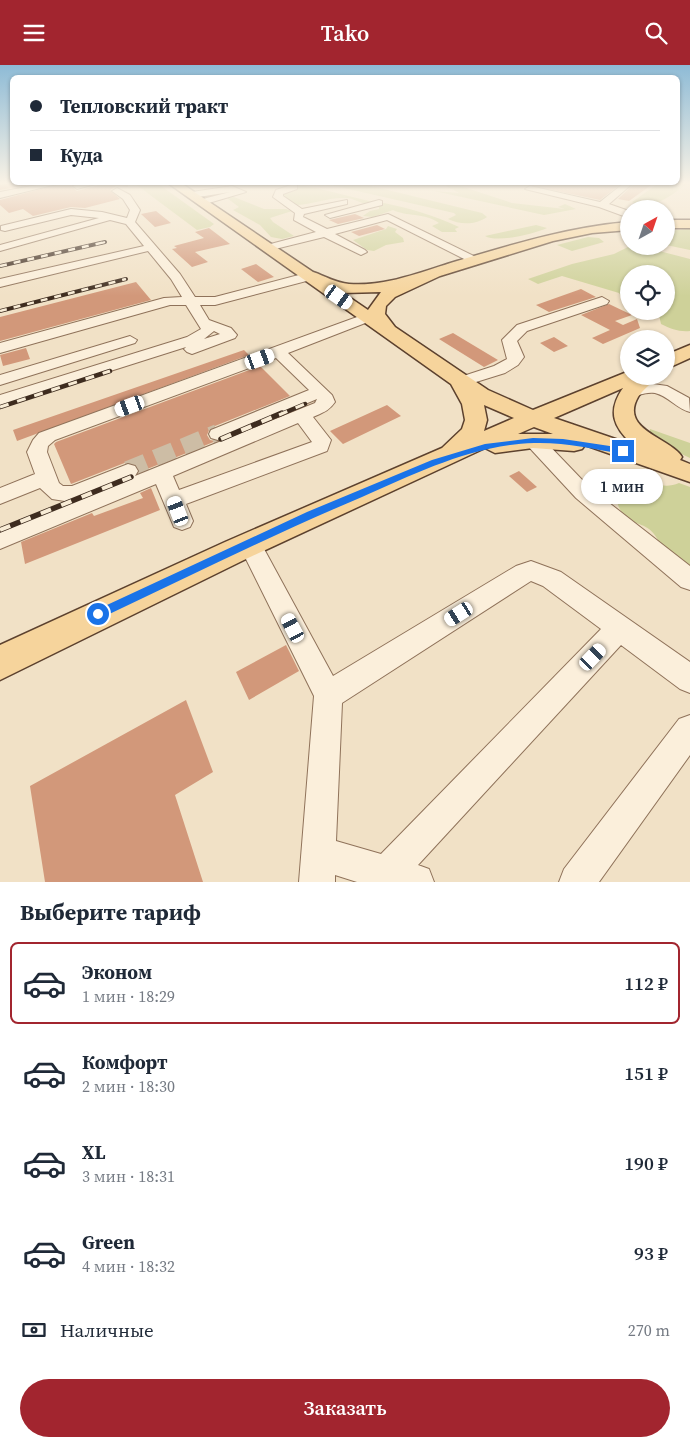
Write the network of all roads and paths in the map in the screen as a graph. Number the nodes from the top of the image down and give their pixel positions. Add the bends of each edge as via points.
1 (37, 220) edge
2 (102, 220) edge
3 (124, 220) edge
4 (228, 220) edge
5 (306, 220) edge
6 (371, 220) edge
7 (395, 220) edge
8 (398, 221) junction
9 (130, 222) joint
10 (675, 224) edge
11 (690, 224) edge
12 (381, 226) dead end
13 (620, 227) edge
14 (5, 228) dead end
15 (326, 232) junction
16 (152, 247) junction
17 (0, 248) edge
18 (268, 248) junction
19 (361, 252) dead end
20 (476, 261) junction
21 (433, 275) junction
22 (310, 277) junction
23 (0, 283) edge
24 (191, 301) junction
25 (602, 301) dead end
26 (368, 317) junction
27 (205, 323) junction
28 (223, 330) junction
29 (390, 331) junction
30 (130, 340) dead end
31 (192, 340) junction
32 (0, 348) edge
33 (278, 352) junction
34 (0, 379) edge
35 (460, 382) junction
36 (632, 385) edge
37 (321, 391) junction
38 (593, 394) junction
39 (0, 401) edge
40 (690, 407) edge
41 (0, 411) edge
42 (302, 416) junction
43 (533, 430) junction
44 (218, 434) tunnel mouth
45 (435, 462) junction
46 (690, 467) edge
47 (128, 471) tunnel mouth
48 (162, 473) junction
49 (690, 473) edge
50 (46, 477) junction
51 (0, 495) edge
52 (174, 500) junction
53 (182, 521) dead end
54 (0, 540) edge
55 (248, 543) junction
56 (690, 580) edge
57 (620, 628) junction
58 (0, 663) edge
59 (690, 679) edge
60 (328, 695) junction
61 (690, 730) edge
62 (317, 868) edge
63 (402, 878) edge
64 (577, 882) edge

1 - 14 lane
2 - 17 lane
3 - 9 lane
4 - 18 main road
5 - 15 lane
6 - 15 lane
7 - 8 lane
8 - 12 lane
8 - 20 lane
9 - 16 lane
10 - 11 main road
13 - 20 main road via 550,238
15 - 18 lane
15 - 19 lane
16 - 23 lane
16 - 24 lane
18 - 22 main road
20 - 21 main road
21 - 22 main road via 370,289 339,287
21 - 29 main road via 381,300 376,313
22 - 24 lane via 215,301
22 - 26 main road
24 - 27 lane
24 - 32 lane via 169,301
25 - 35 lane via 522,329 509,340 516,357 514,361
26 - 29 main road
26 - 33 lane
27 - 28 lane
27 - 31 lane via 208,329 205,333
28 - 31 lane
28 - 41 lane via 229,333 229,337
29 - 35 main road
30 - 34 lane
31 - 39 lane
33 - 37 lane
33 - 50 lane via 47,437 37,452
35 - 38 main road via 498,399 526,404 564,403
35 - 43 main road
35 - 45 main road via 478,419 464,441
36 - 38 main road
36 - 40 lane via 660,389 677,396
36 - 46 main road via 623,407 634,432 659,452
37 - 42 lane via 326,398 324,405
37 - 44 lane
38 - 43 main road
42 - 48 lane
42 - 52 lane via 322,440 320,446
43 - 45 main road
43 - 49 main road via 623,451
43 - 56 lane via 583,493
45 - 55 main road
47 - 50 lane via 65,495 54,492
48 - 52 lane
48 - 54 lane
50 - 51 lane
52 - 53 lane
55 - 58 main road
55 - 60 lane
57 - 59 lane
57 - 60 lane via 552,579 531,571
57 - 63 lane
60 - 62 lane
61 - 64 lane
62 - 63 lane

